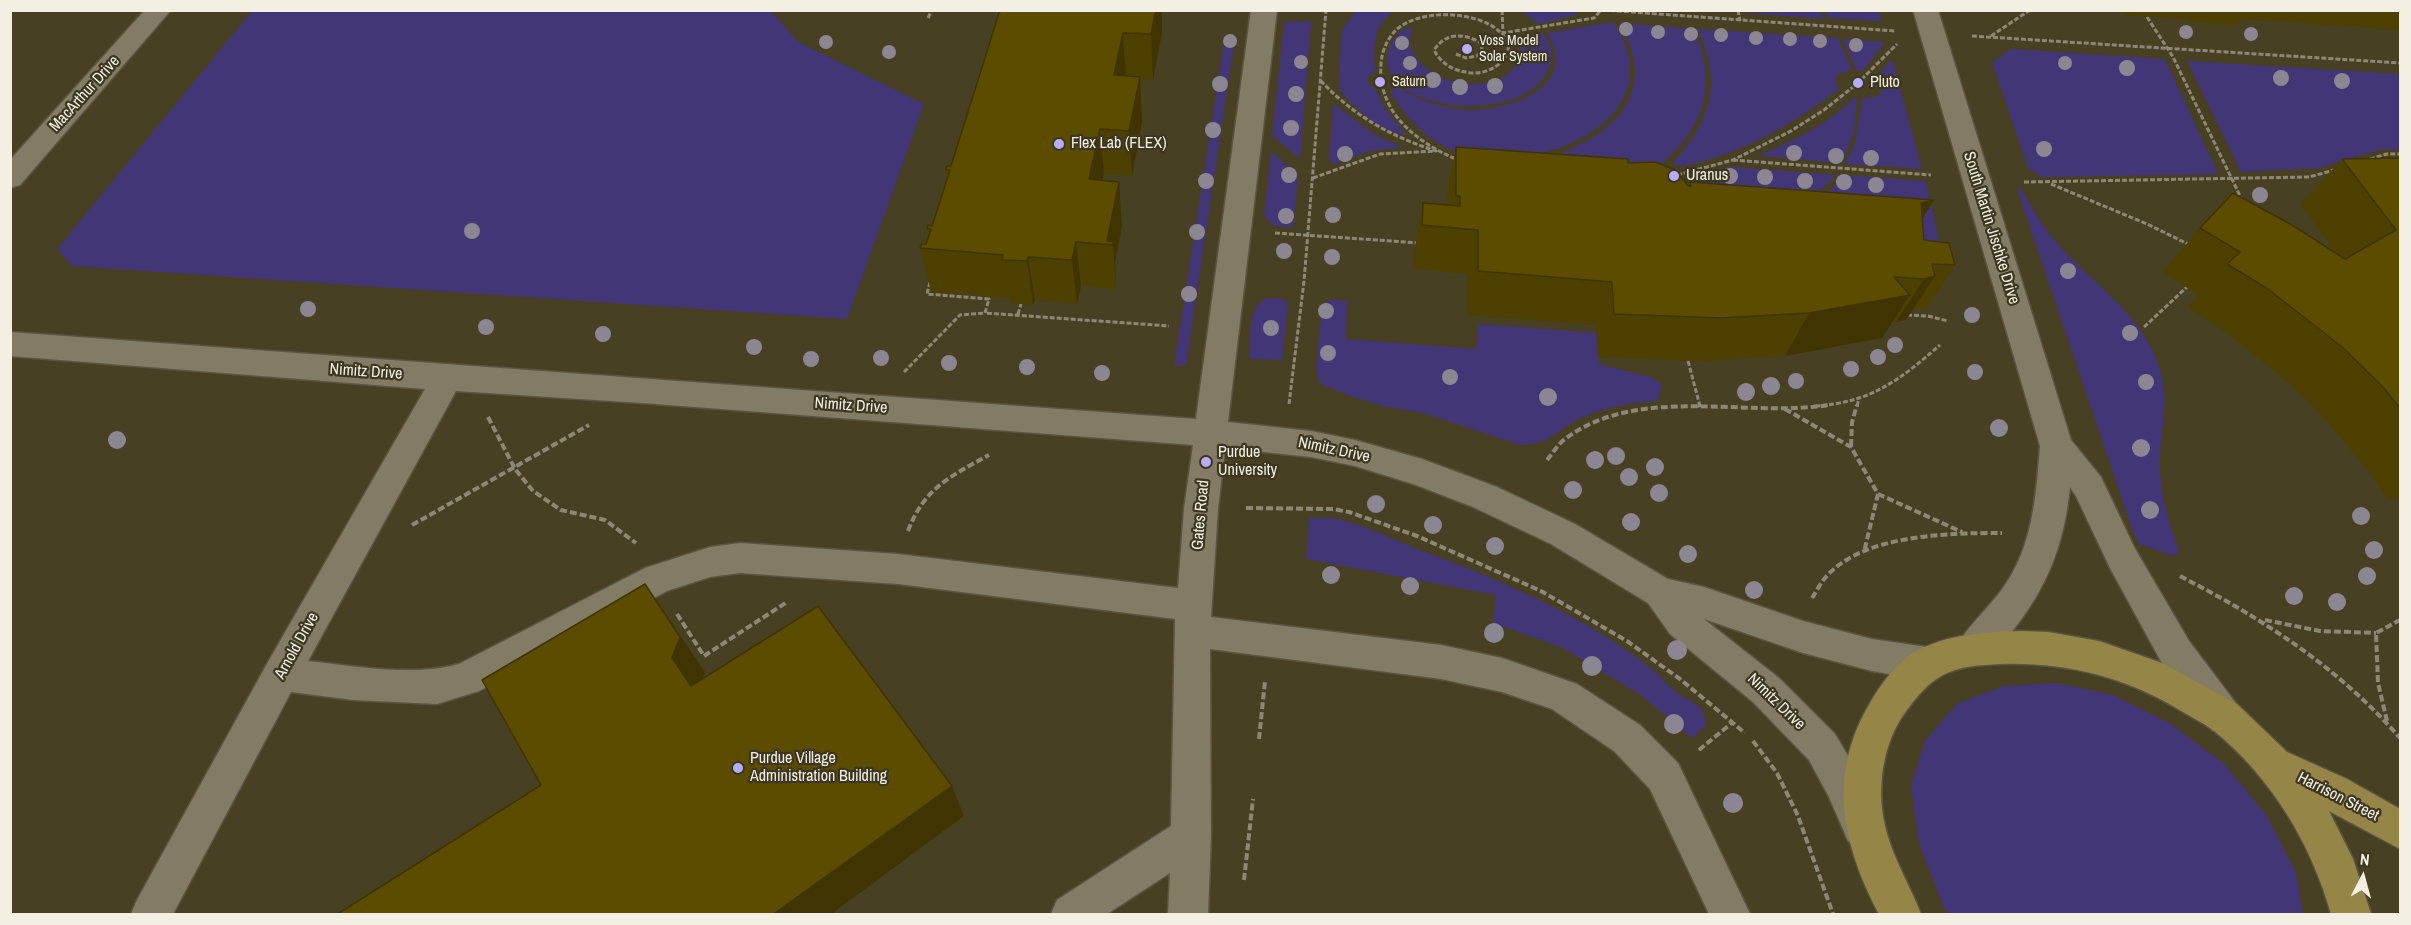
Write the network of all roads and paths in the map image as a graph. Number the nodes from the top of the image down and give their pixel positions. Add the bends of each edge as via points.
1 (159, 10) edge
2 (932, 10) edge
3 (1264, 10) edge
4 (1326, 10) edge
5 (1333, 10) edge
6 (1502, 10) edge
7 (1602, 10) edge
8 (1738, 10) edge
9 (1925, 10) edge
10 (2030, 10) edge
11 (1326, 16) junction
12 (2147, 17) dead end
13 (928, 18) dead end
14 (1740, 21) junction
15 (1893, 31) dead end
16 (1503, 33) junction
17 (1968, 35) dead end
18 (1990, 37) junction
19 (1897, 44) dead end
20 (2167, 47) junction
21 (1456, 54) dead end
22 (2400, 63) edge
23 (1321, 81) junction
24 (1436, 151) junction
25 (2400, 154) edge
26 (1733, 160) junction
27 (2365, 161) edge
28 (1466, 163) edge
29 (2342, 167) dead end
30 (1931, 175) dead end
31 (1674, 176) edge
32 (10, 178) edge
33 (1313, 178) junction
34 (2232, 179) junction
35 (2024, 182) dead end
36 (2048, 183) junction
37 (2242, 200) edge
38 (1235, 229) junction
39 (1308, 235) junction
40 (1427, 244) edge
41 (2188, 244) dead end
42 (939, 281) edge
43 (2187, 287) dead end
44 (1021, 304) edge
45 (985, 313) junction
46 (1018, 314) junction
47 (1905, 315) edge
48 (1948, 321) dead end
49 (1168, 326) dead end
50 (2144, 327) dead end
51 (10, 344) edge
52 (1940, 345) dead end
53 (1688, 361) dead end
54 (447, 378) junction
55 (901, 378) dead end
56 (1858, 399) junction
57 (1289, 406) dead end
58 (1700, 407) junction
59 (1784, 408) junction
60 (488, 417) dead end
61 (591, 424) dead end
62 (1209, 433) junction
63 (2056, 446) junction
64 (1851, 447) junction
65 (993, 451) dead end
66 (1547, 460) dead end
67 (513, 468) junction
68 (1878, 494) junction
69 (1246, 508) dead end
70 (412, 525) dead end
71 (2005, 533) dead end
72 (1965, 534) junction
73 (636, 543) dead end
74 (1864, 552) junction
75 (830, 564) junction
76 (898, 570) junction
77 (2174, 573) dead end
78 (1659, 592) junction
79 (1810, 605) dead end
80 (674, 608) dead end
81 (1193, 619) junction
82 (2262, 619) junction
83 (2400, 620) edge
84 (2376, 633) junction
85 (1973, 650) junction
86 (704, 656) junction
87 (697, 660) dead end
88 (1927, 664) junction
89 (281, 674) junction
90 (1266, 675) dead end
91 (2225, 718) junction
92 (2387, 721) junction
93 (2400, 738) edge
94 (1259, 740) dead end
95 (2275, 766) junction
96 (1253, 799) dead end
97 (2400, 830) edge
98 (1865, 834) junction
99 (1191, 836) junction
100 (1244, 880) dead end
101 (151, 915) edge
102 (1071, 915) edge
103 (1188, 915) edge
104 (1731, 915) edge
105 (1833, 915) edge
106 (1901, 915) edge
107 (2351, 915) edge

1 - 32 street, MacArthur Drive
2 - 13 path
3 - 38 street, Gates Road
4 - 11 path
5 - 11 path
6 - 16 path
7 - 14 path
7 - 16 path via 1594,18
8 - 14 path
9 - 63 street, South Martin Jischke Drive
10 - 18 path
11 - 23 path
12 - 20 path
14 - 15 path
16 - 21 path via 1507,53 1501,65 1489,72 1454,70 1436,56 1438,42 1448,36 1473,37 1481,43 1477,56 1466,58
16 - 24 path via 1482,21 1441,14 1413,19 1387,38 1381,51 1380,82 1389,107
17 - 18 path
18 - 20 path
19 - 26 path via 1824,110
20 - 22 path
20 - 34 path
23 - 24 path via 1356,115 1380,131
23 - 33 path
24 - 28 path
24 - 33 path via 1380,154
25 - 27 path
26 - 30 path
26 - 31 path
29 - 34 path via 2309,177
33 - 39 path
34 - 36 path
34 - 37 path
35 - 36 path
36 - 41 path
38 - 39 path
38 - 62 street, Gates Road
39 - 40 path
39 - 57 path
42 - 45 path via 931,281 927,294 989,299
43 - 50 path
44 - 46 path
45 - 46 path
45 - 55 path via 960,315
46 - 49 path
47 - 48 path
51 - 54 street, Nimitz Drive
52 - 56 path via 1905,376
53 - 58 path
54 - 62 street, Nimitz Drive
54 - 89 street, Arnold Drive
56 - 59 path
56 - 64 path
58 - 59 path
58 - 66 path via 1658,408 1601,419 1565,439
59 - 64 path
60 - 67 path
61 - 67 path
62 - 78 street, Nimitz Drive via 1311,444 1422,473 1563,534
62 - 81 street, Gates Road
63 - 85 street, South Martin Jischke Drive via 2044,540 2008,611
63 - 91 street, South Martin Jischke Drive via 2089,488 2122,557 2176,652
64 - 68 path
65 - 76 path via 943,480 928,494 912,517
67 - 70 path
67 - 73 path via 535,494 558,508 609,523
68 - 72 path
68 - 74 path
69 - 105 path via 1349,512 1417,536 1541,591 1627,641 1733,722 1777,773 1798,816
71 - 72 path
72 - 74 path via 1890,542
74 - 79 path via 1819,584
75 - 76 street
75 - 86 path via 807,589
75 - 89 street via 740,558 710,562 657,579 466,679 437,687
76 - 81 street
77 - 82 path
78 - 88 street, Nimitz Drive via 1815,640
78 - 98 street, Nimitz Drive via 1683,623 1766,690 1822,747
80 - 86 path
81 - 99 street, Gates Road
81 - 104 street via 1440,662 1502,675 1564,696 1627,738 1664,776
82 - 84 path via 2316,632
82 - 92 path via 2341,677
83 - 84 path
84 - 92 path via 2378,683
85 - 88 main road
85 - 91 main road via 2024,646 2078,651 2125,664 2169,683
86 - 87 path
88 - 98 main road via 1899,691 1878,720 1865,757 1861,788
89 - 101 street, Arnold Drive
90 - 94 path
91 - 95 main road
92 - 93 path
95 - 97 main road, Harrison Street via 2333,792
95 - 107 main road via 2331,855
96 - 100 path
98 - 106 main road via 1882,881
99 - 102 street
99 - 103 street, Gates Road

